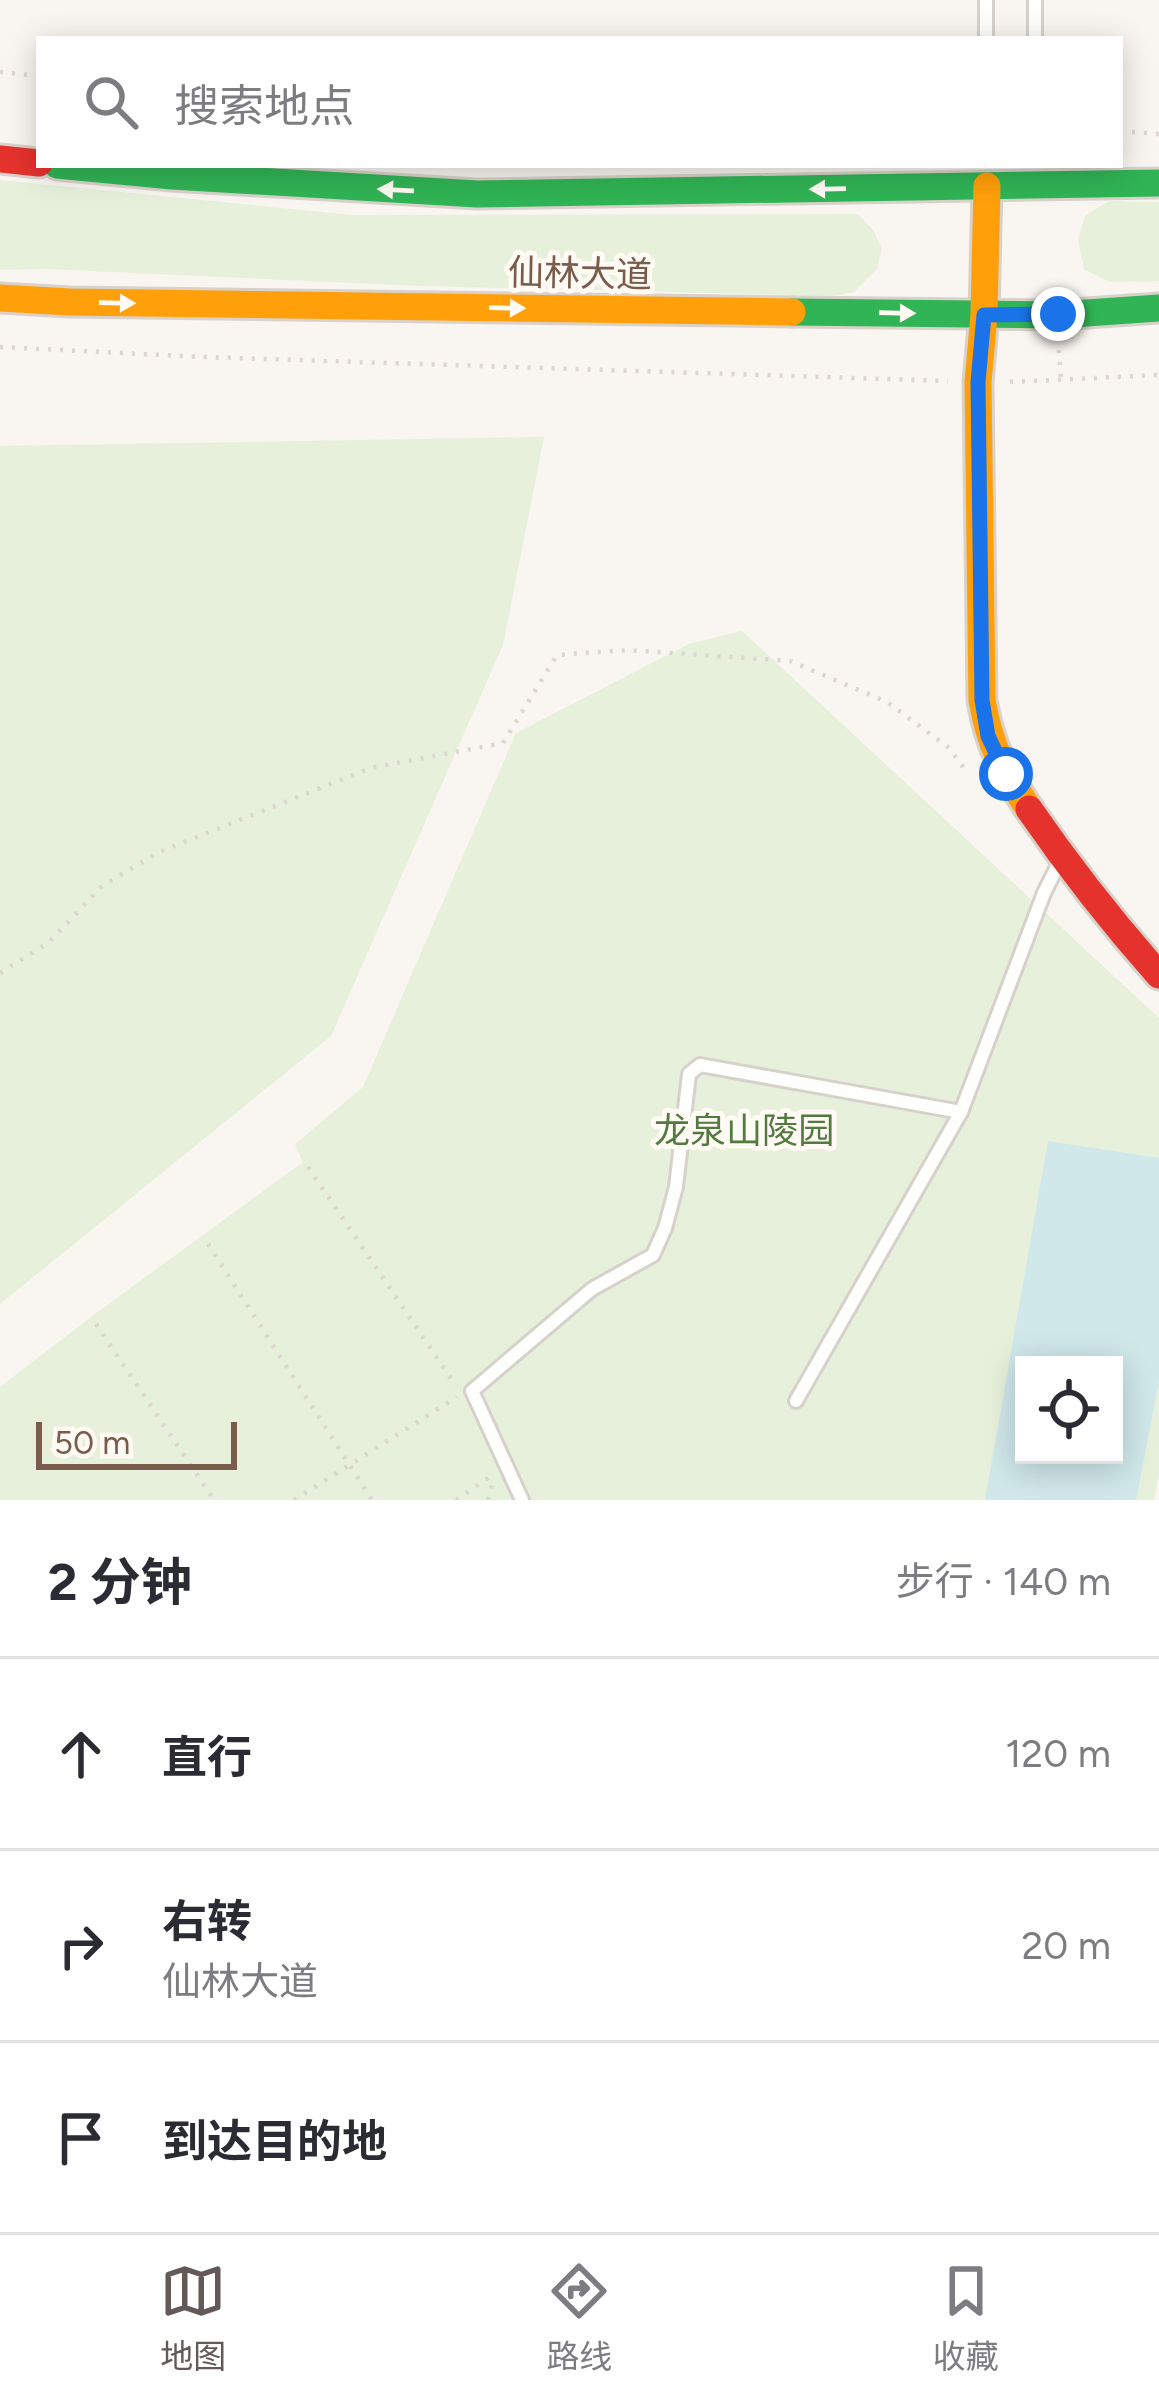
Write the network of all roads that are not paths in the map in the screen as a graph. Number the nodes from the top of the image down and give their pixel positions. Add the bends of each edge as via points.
1 (986, 0) edge
2 (1035, 0) edge
3 (986, 36) edge
4 (1035, 36) edge
5 (0, 160) edge
6 (36, 163) edge
7 (88, 168) edge
8 (1035, 175) edge
9 (987, 176) edge
10 (1159, 183) edge
11 (0, 298) edge
12 (1159, 308) edge
13 (984, 315) junction
14 (1062, 857) junction
15 (1159, 975) edge
16 (961, 1112) junction
17 (796, 1401) dead end
18 (522, 1500) edge

1 - 3 lane
2 - 4 lane
5 - 6 main road
9 -> 7 main road via 477,194
8 - 9 main road
8 - 10 main road
9 - 13 main road
11 -> 13 main road, 仙林大道
12 - 13 main road, 仙林大道
13 - 14 main road via 982,700 1006,774
14 - 15 main road
14 - 16 lane
16 - 17 lane
16 - 18 lane via 700,1065 689,1074 676,1187 653,1255 592,1288 472,1391

